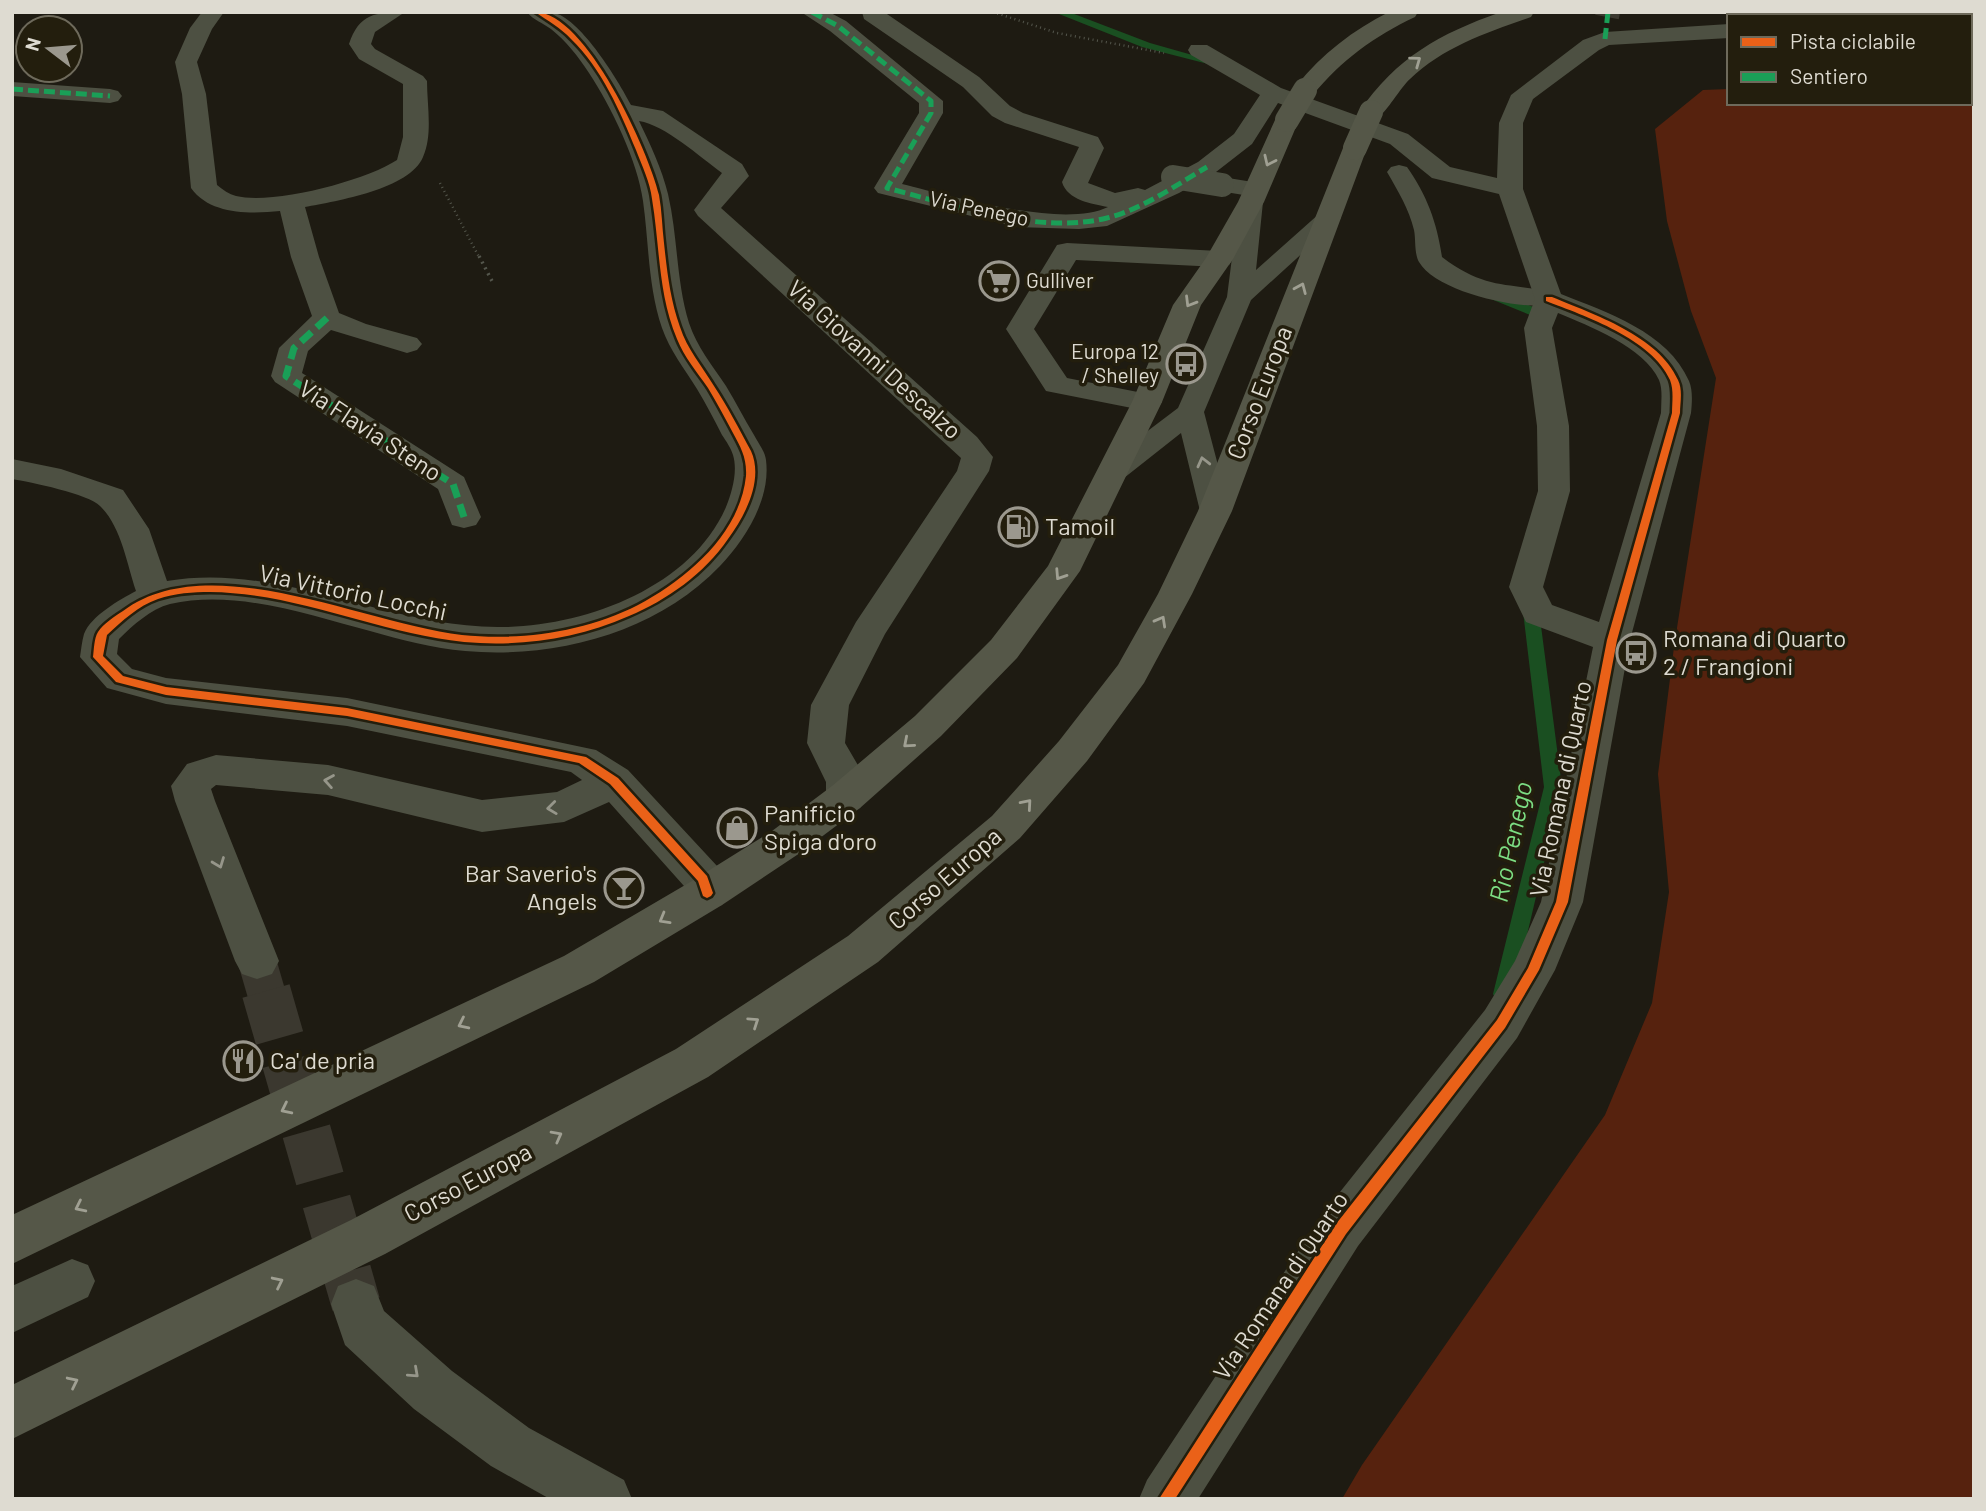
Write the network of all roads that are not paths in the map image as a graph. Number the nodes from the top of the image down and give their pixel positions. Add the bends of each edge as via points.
1 (213, 12) edge
2 (394, 12) edge
3 (538, 12) edge
4 (812, 12) edge
5 (1523, 12) edge
6 (872, 14) dead end
7 (1396, 14) edge
8 (1727, 31) edge
9 (1199, 50) road end
10 (12, 89) edge
11 (1273, 93) junction
12 (110, 96) dead end
13 (620, 104) junction
14 (1399, 172) dead end
15 (1215, 176) junction
16 (1510, 188) junction
17 (1254, 195) junction
18 (290, 202) junction
19 (1329, 218) junction
20 (1219, 259) junction
21 (1240, 297) junction
22 (1549, 299) junction
23 (327, 318) junction
24 (407, 344) dead end
25 (1147, 402) junction
26 (1191, 412) junction
27 (12, 469) edge
28 (1114, 471) junction
29 (1215, 511) junction
30 (464, 517) dead end
31 (155, 596) junction
32 (1612, 640) junction
33 (614, 781) junction
34 (846, 797) junction
35 (707, 893) junction
36 (257, 961) tunnel mouth
37 (12, 1240) edge
38 (72, 1280) dead end
39 (12, 1310) edge
40 (360, 1316) tunnel mouth
41 (12, 1413) edge
42 (605, 1499) edge
43 (1166, 1499) edge

1 - 18 street via 186,62 204,188 234,203
2 - 18 street via 365,29 360,44 368,54 415,81 413,151 407,164 374,181
3 - 13 street via 560,26 597,65
4 - 15 street, Via Penego via 838,26 931,101 931,113 887,188 1016,219 1079,221 1107,218 1171,188
19 -> 5 main road, Corso Europa, bridge via 1371,111 1399,74 1457,37
6 - 15 street, bridge via 971,82 1001,111 1089,142 1091,154 1075,182 1081,191 1121,201 1173,177
7 -> 17 main road, bridge via 1334,55 1305,89
8 - 16 street via 1606,28 1591,45 1523,95 1511,123
9 - 11 street
10 - 12 street
11 - 15 street, Via Penego
11 - 16 street via 1399,139 1441,173
13 - 31 street, Via Vittorio Locchi via 656,195 667,300 683,346 750,457 748,486 736,522 712,555 679,586 636,612 545,638 504,641 431,633 261,592 209,588
13 - 34 street, Via Giovanni Descalzo via 654,116 733,169 736,176 707,210 945,428 968,443 977,457 973,471 869,631 830,705 826,743 846,779
14 - 22 lane via 1417,202 1430,260 1487,293
15 - 17 street
16 - 22 street
17 - 20 main road
17 - 21 lane
18 - 23 street
19 - 21 lane
29 -> 19 main road, Corso Europa
20 -> 25 main road via 1187,305
20 - 25 street via 1067,251 1020,329 1057,385
21 - 26 lane
22 - 32 street via 1538,328 1553,426 1554,491 1526,587 1538,612
22 - 32 street, Via Romana di Quarto via 1618,327 1660,360 1675,382 1676,413
23 - 24 street
23 - 30 street, Via Flavia Steno via 294,348 286,376 453,484
25 - 28 main road
26 - 28 lane
29 -> 26 lane
27 - 31 street via 50,476 111,497 132,529
28 -> 34 main road via 1063,571 1004,649 928,726
41 -> 29 main road, Corso Europa via 368,1237 692,1063 863,949 1006,827 1073,751 1131,674
31 - 33 street, Via Vittorio Locchi via 102,634 99,657 120,679 166,691 347,712 546,751 582,760
32 - 43 street, Via Romana di Quarto via 1562,902 1533,970 1501,1024 1341,1230
33 - 35 street, Via Vittorio Locchi via 703,879
33 -> 36 street via 564,807 482,816 328,780 216,770 201,774 191,786 195,801
34 - 35 main road
35 -> 37 main road via 579,969
38 - 39 lane
40 -> 42 street via 433,1390 510,1447

